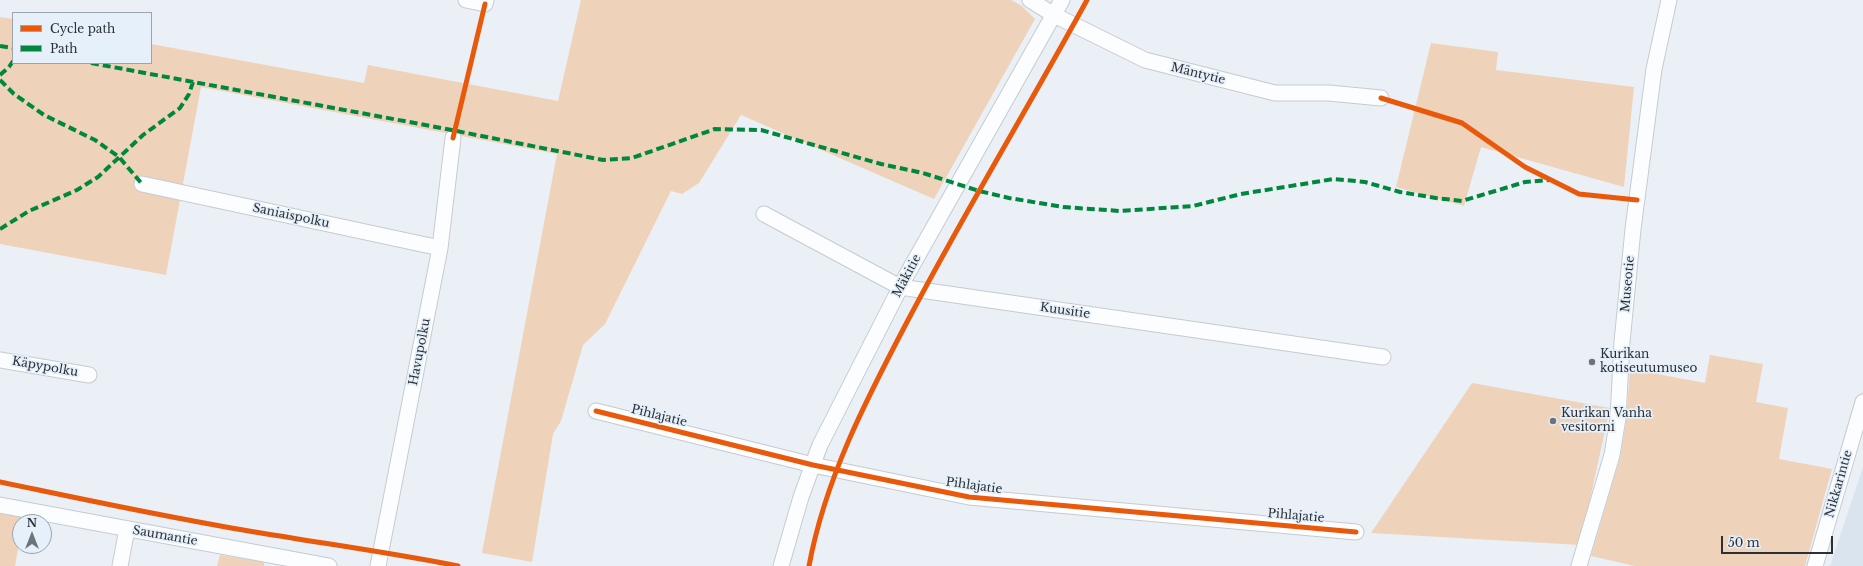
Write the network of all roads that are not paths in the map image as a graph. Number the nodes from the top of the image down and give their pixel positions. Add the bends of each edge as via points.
1 (466, 0) edge
2 (1030, 0) edge
3 (1062, 0) edge
4 (1670, 0) edge
5 (486, 2) edge
6 (1054, 15) junction
7 (1381, 98) dead end
8 (453, 138) dead end
9 (142, 184) dead end
10 (764, 214) dead end
11 (440, 248) junction
12 (900, 287) junction
13 (1383, 357) dead end
14 (0, 360) edge
15 (89, 375) dead end
16 (1863, 402) edge
17 (596, 411) dead end
18 (813, 464) junction
19 (0, 505) edge
20 (126, 530) junction
21 (1356, 532) dead end
22 (120, 566) edge
23 (330, 566) edge
24 (378, 566) edge
25 (781, 566) edge
26 (1579, 566) edge
27 (1815, 566) edge

1 - 5 street
2 - 6 street, Mäntytie
3 - 6 street, Mäkitie
4 - 26 street, Museotie via 1654,69 1633,229 1622,342 1618,418 1612,455
6 - 7 street, Mäntytie via 1145,60 1275,93 1329,93
6 - 12 street, Mäkitie
8 - 11 street, Havupolku
9 - 11 street, Saniaispolku
10 - 12 street, Kuusitie
11 - 24 street, Havupolku
12 - 13 street, Kuusitie
12 - 18 street, Mäkitie via 820,445
14 - 15 street, Käpypolku
16 - 27 street, Nikkarintie
17 - 18 street, Pihlajatie
18 - 21 street, Pihlajatie via 969,497
18 - 25 street, Mäkitie
19 - 20 street, Saumantie
20 - 22 street
20 - 23 street, Saumantie

